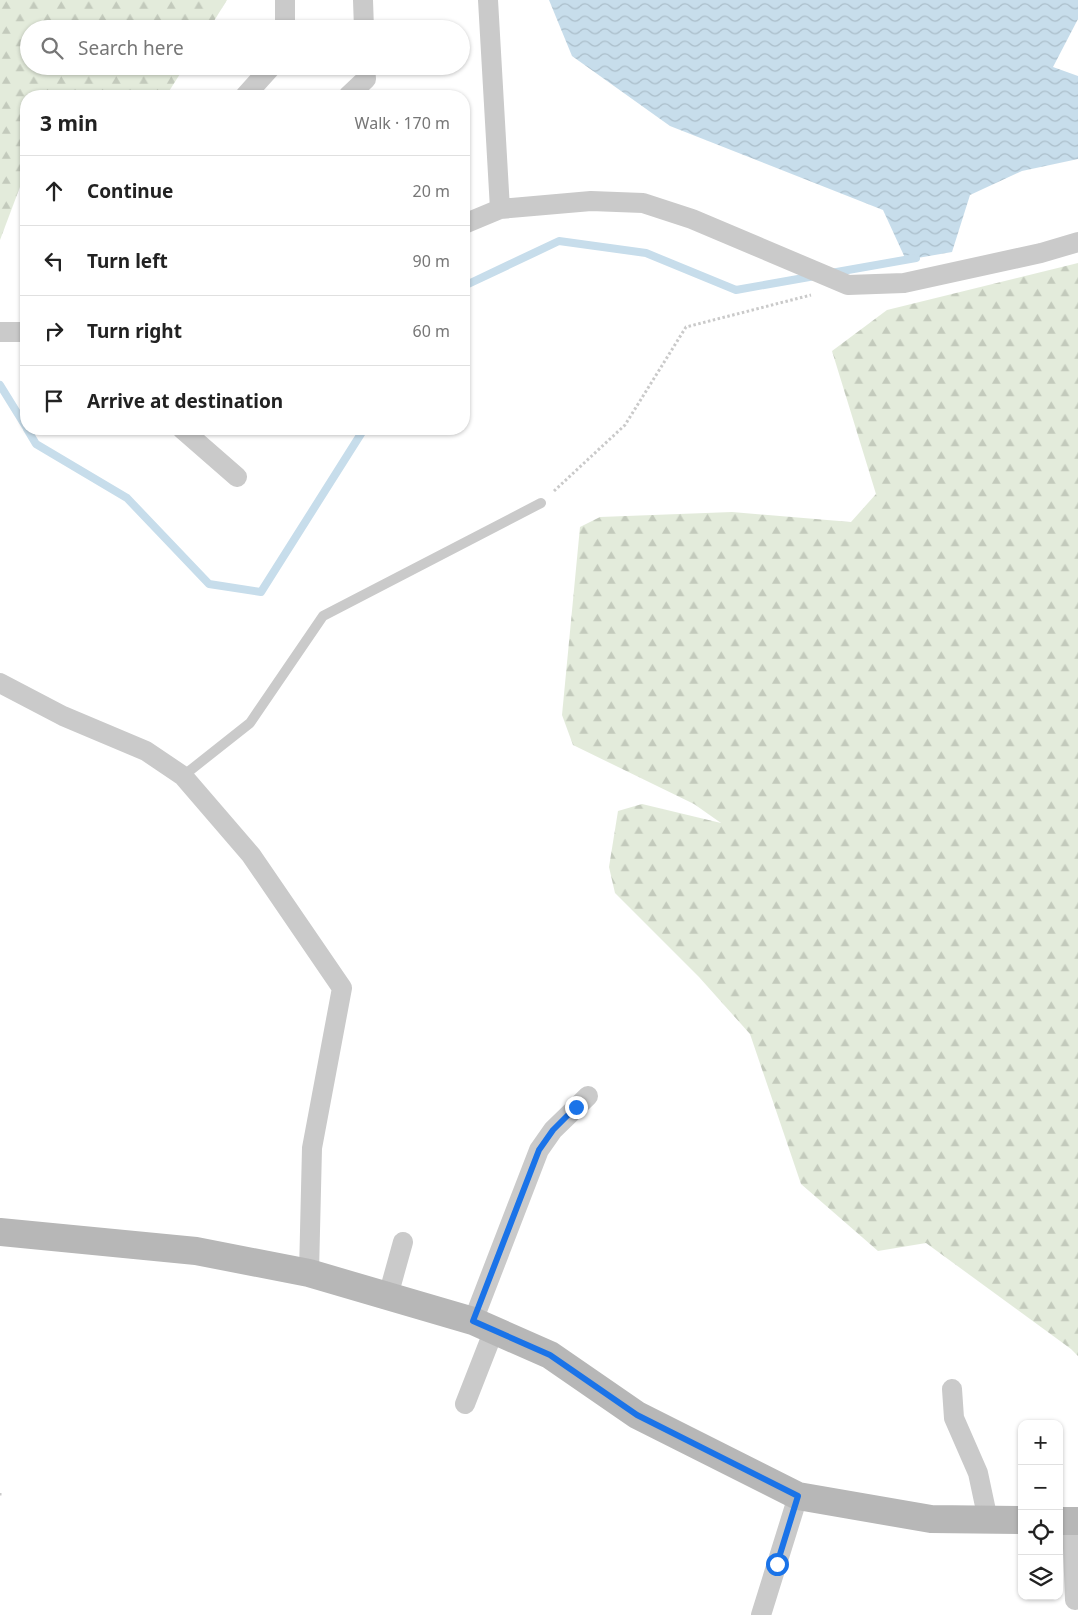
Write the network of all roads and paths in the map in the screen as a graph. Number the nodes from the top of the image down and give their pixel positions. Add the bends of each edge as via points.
1 (285, 0) edge
2 (363, 0) edge
3 (488, 0) edge
4 (285, 20) edge
5 (364, 20) edge
6 (264, 75) edge
7 (366, 75) edge
8 (250, 90) edge
9 (354, 90) edge
10 (500, 209) junction
11 (470, 222) edge
12 (1078, 242) edge
13 (847, 285) junction
14 (0, 332) edge
15 (20, 332) edge
16 (189, 435) edge
17 (237, 477) dead end
18 (541, 503) joint
19 (0, 683) edge
20 (184, 776) junction
21 (588, 1096) dead end
22 (0, 1232) edge
23 (403, 1242) dead end
24 (309, 1273) junction
25 (388, 1296) junction
26 (483, 1326) junction
27 (952, 1389) dead end
28 (465, 1404) dead end
29 (0, 1493) edge
30 (798, 1496) junction
31 (0, 1497) edge
32 (988, 1520) junction
33 (1018, 1520) edge
34 (1070, 1521) edge
35 (1075, 1600) dead end
36 (762, 1615) edge

1 - 4 street
2 - 5 street
3 - 10 street
6 - 8 street
7 - 9 street via 366,79
10 - 11 street
10 - 13 street via 591,201 643,204 692,219
12 - 13 street via 904,283
13 - 18 path via 686,327 625,425
14 - 15 street
16 - 17 street
18 - 20 lane via 323,616 250,723
19 - 20 street via 63,716 146,751
20 - 24 street via 251,855 342,988 312,1148
21 - 26 street via 553,1130 539,1150
22 - 24 street via 196,1251
23 - 25 street
24 - 25 street
25 - 26 street
26 - 28 street
26 - 30 street via 550,1355 637,1415
27 - 32 street via 954,1418 978,1473
29 - 31 path
30 - 32 street via 932,1519
30 - 36 street
32 - 33 street
34 - 35 street

